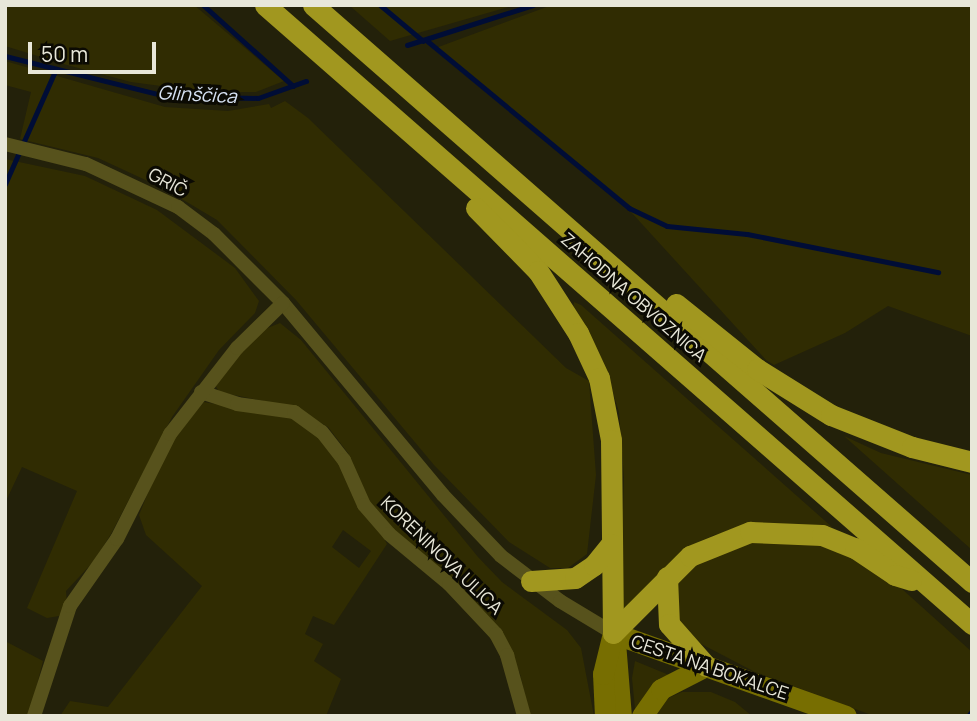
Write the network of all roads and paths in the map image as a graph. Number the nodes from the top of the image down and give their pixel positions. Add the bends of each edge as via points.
1 (265, 5) edge
2 (313, 5) edge
3 (7, 145) edge
4 (451, 168) junction
5 (633, 284) junction
6 (283, 303) junction
7 (201, 393) junction
8 (972, 462) edge
9 (611, 544) junction
10 (667, 577) junction
11 (531, 581) junction
12 (972, 582) edge
13 (927, 584) junction
14 (972, 624) edge
15 (613, 633) junction
16 (706, 666) junction
17 (34, 716) edge
18 (524, 716) edge
19 (605, 716) edge
20 (621, 716) edge
21 (642, 716) edge
22 (846, 716) edge

1 - 4 highway, ZAHODNA OBVOZNICA
2 - 5 highway, ZAHODNA OBVOZNICA
3 - 6 street, GRIČ via 86,164 178,207 214,234
4 - 9 highway via 477,210 538,271 595,366 611,440
4 - 13 highway, ZAHODNA OBVOZNICA
5 - 8 highway via 675,303 757,369 831,415 912,447
5 - 12 highway, ZAHODNA OBVOZNICA
6 - 7 street via 258,324
6 - 11 street, GRIČ via 443,495
7 - 17 street via 152,466 117,540 70,606
7 - 18 street, KORENINOVA ULICA via 237,404 294,412 322,432 344,460 364,505 496,634
9 - 11 highway via 594,565 575,578
9 - 15 highway
10 - 13 highway via 690,556 724,539 786,530 844,543 895,575
10 - 15 highway
10 - 16 highway via 669,624
11 - 15 street, GRIČ
13 - 14 highway, ZAHODNA OBVOZNICA
15 - 16 main road, CESTA NA BOKALCE
15 - 19 main road via 603,674
15 - 20 main road
16 - 21 main road via 660,689
16 - 22 main road, CESTA NA BOKALCE

